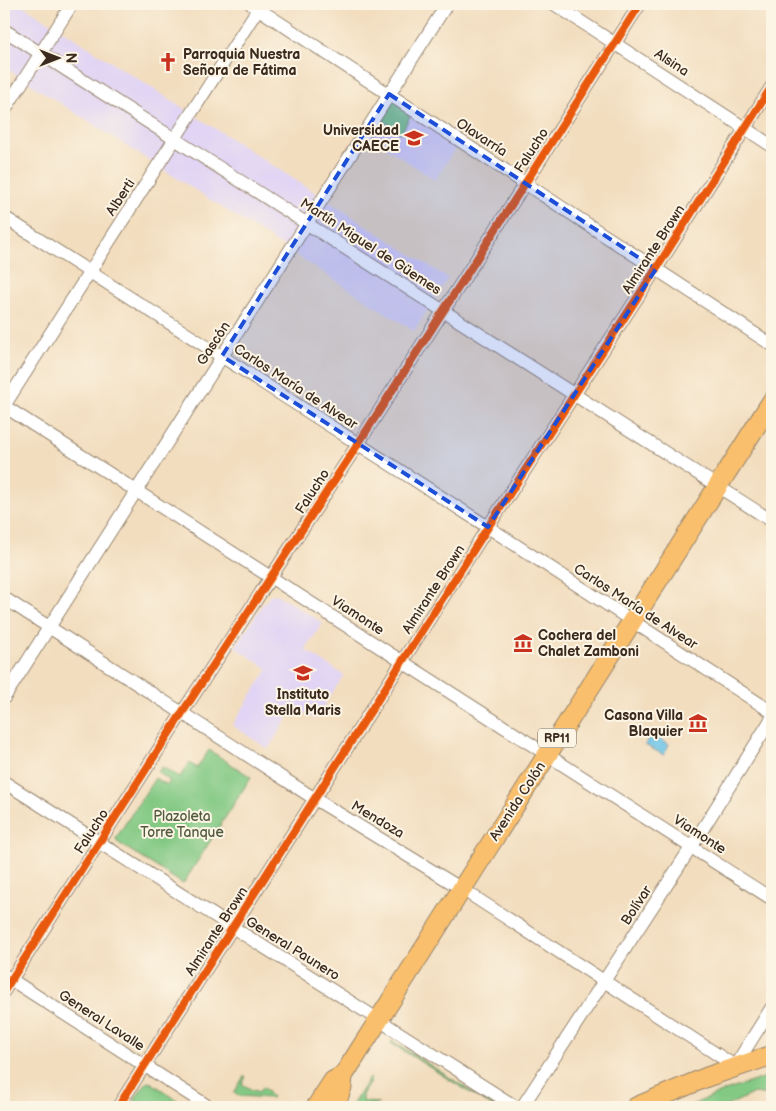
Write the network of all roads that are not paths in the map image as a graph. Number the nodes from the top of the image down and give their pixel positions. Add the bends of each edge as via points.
1 (72, 4) edge
2 (447, 4) edge
3 (554, 4) edge
4 (640, 4) edge
5 (256, 5) edge
6 (4, 30) edge
7 (615, 43) junction
8 (40, 53) junction
9 (772, 86) edge
10 (389, 94) junction
11 (4, 111) edge
12 (745, 128) junction
13 (174, 139) junction
14 (772, 146) edge
15 (525, 183) junction
16 (4, 217) edge
17 (307, 223) junction
18 (656, 269) junction
19 (90, 272) junction
20 (444, 311) junction
21 (772, 344) edge
22 (222, 356) junction
23 (575, 395) junction
24 (772, 401) edge
25 (4, 406) edge
26 (358, 444) junction
27 (718, 486) junction
28 (136, 491) junction
29 (772, 521) edge
30 (488, 527) junction
31 (271, 577) junction
32 (4, 598) edge
33 (632, 621) junction
34 (49, 628) junction
35 (402, 661) junction
36 (4, 698) edge
37 (772, 712) edge
38 (182, 713) junction
39 (772, 718) edge
40 (548, 754) junction
41 (4, 782) edge
42 (315, 798) junction
43 (99, 842) junction
44 (692, 846) junction
45 (462, 888) junction
46 (772, 899) edge
47 (232, 928) junction
48 (6, 982) edge
49 (604, 982) junction
50 (772, 1008) edge
51 (378, 1020) junction
52 (772, 1055) edge
53 (144, 1066) junction
54 (736, 1066) junction
55 (343, 1076) junction
56 (118, 1107) edge
57 (209, 1107) edge
58 (316, 1107) edge
59 (335, 1107) edge
60 (516, 1107) edge
61 (522, 1107) edge
62 (636, 1107) edge

1 - 8 street
2 - 10 street, Gascón
3 - 7 street, Alsina
4 - 7 street, Falucho
5 - 10 street, Olavarría
5 - 13 street, Alberti
6 - 8 street, Martín Miguel de Güemes
7 - 12 street, Alsina
7 - 15 street, Falucho
8 - 11 street
8 - 13 street, Martín Miguel de Güemes
9 - 12 street, Almirante Brown
10 - 15 street, Olavarría
10 - 17 street, Gascón
12 - 14 street, Alsina
12 - 18 street, Almirante Brown
13 - 17 street, Martín Miguel de Güemes
13 - 19 street, Alberti
15 - 18 street, Olavarría
15 - 20 street, Falucho
16 - 19 street, Carlos María de Alvear
17 - 20 street, Martín Miguel de Güemes
17 - 22 street, Gascón
18 - 21 street, Olavarría
18 - 23 street, Almirante Brown
19 - 22 street, Carlos María de Alvear
19 - 25 street, Alberti
20 - 23 street, Martín Miguel de Güemes
20 - 26 street, Falucho
22 - 26 street, Carlos María de Alvear
22 - 28 street, Gascón
23 - 27 street, Martín Miguel de Güemes
23 - 30 street, Almirante Brown
24 - 27 main road, Avenida Colón / RP11
25 - 28 street, Viamonte
26 - 30 street, Carlos María de Alvear
26 - 31 street, Falucho
27 - 29 street, Martín Miguel de Güemes
27 - 33 main road, Avenida Colón / RP11
28 - 31 street, Viamonte
28 - 34 street, Gascón
30 - 33 street, Carlos María de Alvear
30 - 35 street, Almirante Brown
31 - 35 street, Viamonte
31 - 38 street, Falucho
32 - 34 street, Mendoza
33 - 37 street, Carlos María de Alvear
33 - 40 main road, Avenida Colón / RP11
34 - 36 street, Gascón
34 - 38 street, Mendoza
35 - 40 street, Viamonte
35 - 42 street, Almirante Brown
38 - 42 street, Mendoza
38 - 43 street, Falucho
39 - 44 street, Bolívar
40 - 44 street, Viamonte
40 - 45 main road, Avenida Colón / RP11
41 - 43 street, General Paunero
42 - 45 street, Mendoza
42 - 47 street, Almirante Brown
43 - 47 street, General Paunero
43 - 48 street, Falucho
44 - 46 street, Viamonte
44 - 49 street, Bolívar
45 - 49 street, Mendoza
45 - 51 main road, Avenida Colón / RP11
47 - 51 street, General Paunero
47 - 53 street, Almirante Brown
48 - 53 street, General Lavalle
49 - 54 street, Mendoza
49 - 61 street, Bolívar
50 - 54 street
51 - 55 main road, Avenida Colón / RP11
51 - 60 street, General Paunero
52 - 54 main road
53 - 56 street, Almirante Brown
53 - 57 street, General Lavalle
54 - 62 main road
55 - 58 main road, RP11 via 333,1081
55 - 59 main road, RP11

